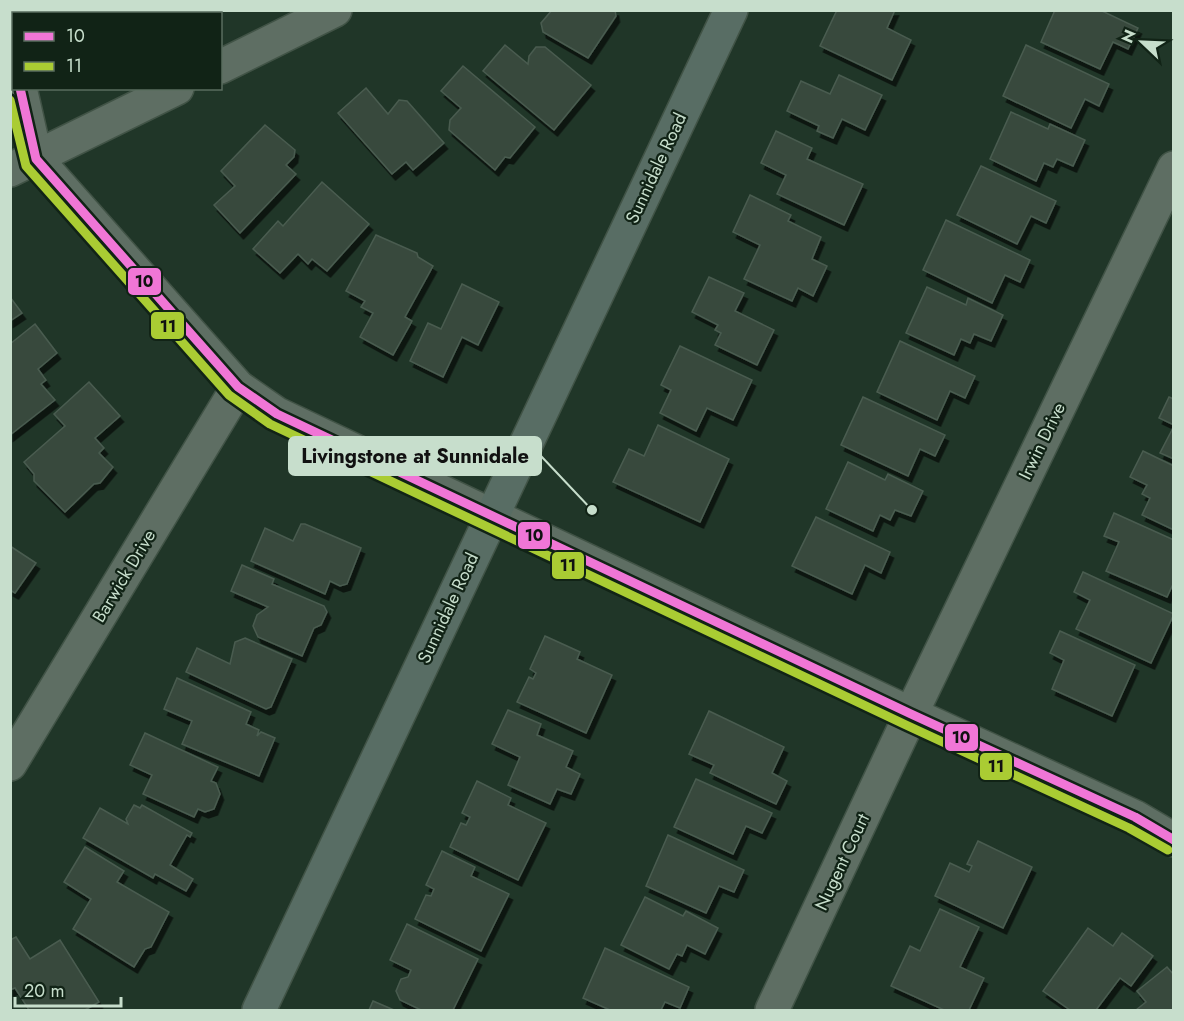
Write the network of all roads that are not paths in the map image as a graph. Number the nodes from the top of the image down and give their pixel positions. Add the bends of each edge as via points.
1 (334, 10) edge
2 (731, 10) edge
3 (222, 66) edge
4 (20, 90) edge
5 (173, 90) edge
6 (23, 165) edge
7 (1173, 168) edge
8 (238, 387) junction
9 (490, 516) junction
10 (911, 714) junction
11 (10, 764) edge
12 (1173, 840) edge
13 (259, 1011) edge
14 (772, 1011) edge

1 - 3 street
2 - 9 main road, Sunnidale Road
4 - 6 street
5 - 6 street
6 - 8 street
7 - 10 street, Irwin Drive
8 - 9 street via 277,414
8 - 11 street, Barwick Drive
9 - 10 street
9 - 13 main road, Sunnidale Road
10 - 12 street via 1135,817
10 - 14 street, Nugent Court

